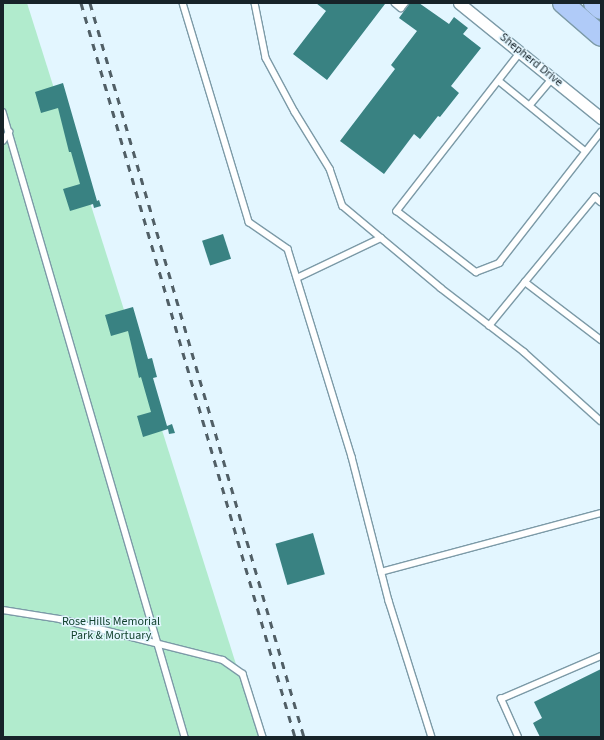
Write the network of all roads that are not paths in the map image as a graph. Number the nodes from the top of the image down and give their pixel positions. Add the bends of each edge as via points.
1 (183, 3) edge
2 (255, 3) edge
3 (395, 3) edge
4 (460, 3) edge
5 (563, 3) edge
6 (594, 3) edge
7 (403, 5) edge
8 (601, 9) edge
9 (601, 36) edge
10 (521, 52) junction
11 (553, 78) junction
12 (499, 81) junction
13 (530, 105) junction
14 (3, 112) edge
15 (601, 118) edge
16 (9, 132) junction
17 (601, 132) edge
18 (3, 141) edge
19 (585, 151) junction
20 (601, 202) edge
21 (381, 238) junction
22 (297, 278) junction
23 (525, 282) junction
24 (489, 326) junction
25 (601, 340) edge
26 (601, 421) edge
27 (601, 514) edge
28 (381, 572) junction
29 (3, 610) edge
30 (158, 644) junction
31 (601, 656) edge
32 (185, 737) edge
33 (262, 737) edge
34 (432, 737) edge
35 (518, 737) edge

1 - 22 lane via 249,222 288,249
2 - 21 lane via 266,58 330,169 343,206
3 - 7 lane
4 - 10 street, Shepherd Drive
5 - 9 highway
6 - 8 highway
10 - 11 street, Shepherd Drive
10 - 12 lane
11 - 13 lane
11 - 15 street, Shepherd Drive
12 - 13 lane
12 - 19 lane via 397,211 476,272 498,262
13 - 19 lane
14 - 16 lane
16 - 18 lane
16 - 30 lane
17 - 19 lane
20 - 23 lane via 595,197
21 - 22 lane
21 - 24 lane
22 - 28 lane via 352,456
23 - 24 lane
23 - 25 lane
24 - 26 lane via 524,352
27 - 28 lane
28 - 34 lane
29 - 30 lane via 60,620
30 - 32 lane
30 - 33 lane via 222,660 243,674
31 - 35 lane via 500,700

